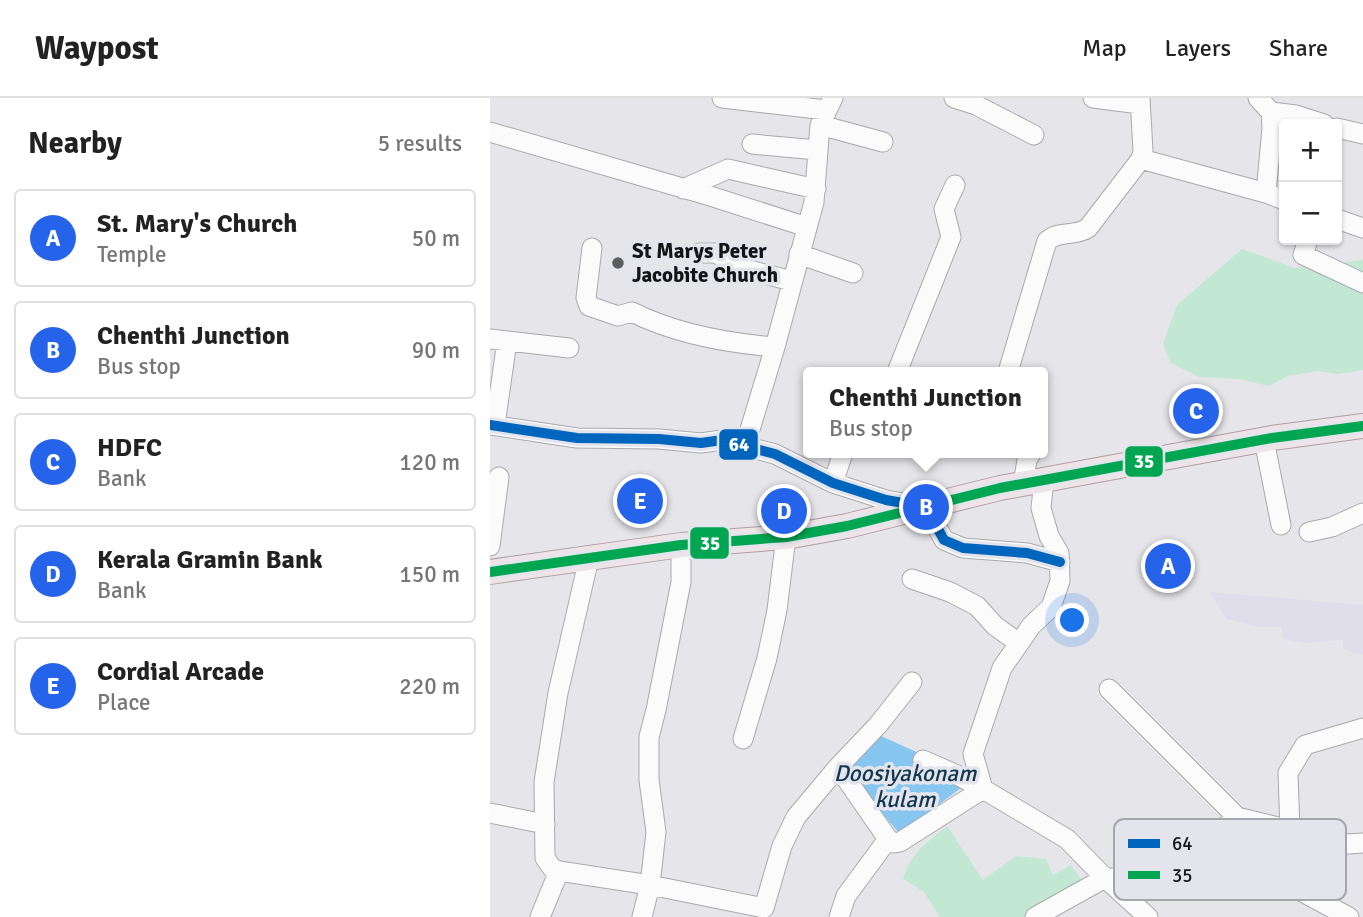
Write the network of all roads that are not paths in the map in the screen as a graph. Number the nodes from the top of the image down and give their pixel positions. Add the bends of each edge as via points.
1 (722, 98) edge
2 (954, 98) edge
3 (1093, 98) edge
4 (1140, 101) edge
5 (1265, 105) edge
6 (826, 111) edge
7 (1308, 119) edge
8 (1342, 129) edge
9 (490, 132) edge
10 (1363, 134) edge
11 (1034, 135) dead end
12 (883, 142) dead end
13 (751, 144) dead end
14 (817, 150) junction
15 (1141, 159) junction
16 (955, 185) dead end
17 (683, 189) junction
18 (816, 189) junction
19 (1275, 196) edge
20 (1342, 221) edge
21 (807, 227) junction
22 (1363, 228) edge
23 (1306, 245) edge
24 (592, 248) dead end
25 (699, 253) dead end
26 (799, 254) junction
27 (853, 273) dead end
28 (792, 281) junction
29 (1363, 283) edge
30 (498, 340) edge
31 (775, 347) junction
32 (569, 348) dead end
33 (899, 367) edge
34 (1009, 367) edge
35 (492, 425) edge
36 (1363, 426) edge
37 (1264, 440) junction
38 (744, 446) junction
39 (841, 458) edge
40 (1028, 458) edge
41 (499, 477) dead end
42 (1034, 482) junction
43 (833, 483) junction
44 (926, 508) junction
45 (1363, 513) edge
46 (1281, 525) dead end
47 (1309, 532) dead end
48 (786, 537) junction
49 (681, 545) junction
50 (490, 546) edge
51 (589, 558) junction
52 (1060, 562) junction
53 (490, 572) edge
54 (912, 579) dead end
55 (1019, 643) junction
56 (912, 682) dead end
57 (1109, 689) dead end
58 (1363, 728) edge
59 (743, 738) dead end
60 (923, 760) dead end
61 (838, 767) junction
62 (982, 789) junction
63 (490, 813) edge
64 (1237, 817) junction
65 (1235, 819) edge
66 (1245, 819) edge
67 (1296, 819) edge
68 (545, 824) junction
69 (888, 839) junction
70 (559, 871) junction
71 (1105, 878) junction
72 (1114, 878) edge
73 (650, 886) junction
74 (1114, 886) edge
75 (1129, 900) edge
76 (1317, 900) edge
77 (764, 913) edge
78 (540, 917) edge
79 (642, 917) edge
80 (839, 917) edge
81 (1035, 917) edge
82 (1148, 917) edge
83 (1349, 917) edge

1 - 6 street
2 - 11 street
3 - 4 street
4 - 15 street
5 - 7 street
5 - 19 street via 1272,128
6 - 12 street
6 - 14 street
8 - 10 street
9 - 17 street
13 - 14 street
14 - 18 street
15 - 19 street
15 - 34 street via 1088,228 1076,234 1056,234 1047,241
16 - 33 street via 944,209 951,237
17 - 18 street via 728,169
17 - 21 street
18 - 21 street
20 - 22 street
21 - 26 street
23 - 29 street via 1303,255
24 - 31 street via 589,306 618,316 632,312 718,339
25 - 28 street via 716,253 741,268
26 - 27 street
26 - 28 street
28 - 31 street
30 - 32 street
30 - 35 street
31 - 38 street
35 - 38 street via 577,438 722,440
36 - 37 main road
37 - 42 main road
37 - 46 street
38 - 43 street via 775,454
39 - 43 street
40 - 42 street
41 - 50 street
42 - 44 main road via 964,495
42 - 52 street
43 - 44 street
44 - 48 main road
44 - 52 street via 944,540 963,548 1027,553
45 - 47 street
48 - 49 main road
48 - 59 street via 767,658
49 - 51 main road
49 - 73 street via 681,582 649,737 656,832
51 - 53 main road
51 - 68 street via 558,693 544,782
52 - 55 street via 1060,581 1051,607
54 - 55 street via 977,606
55 - 62 street via 1002,668 973,754
56 - 61 street
57 - 64 street
58 - 67 street via 1305,745 1288,773
60 - 62 street
61 - 69 street
61 - 77 street via 796,817 782,846
62 - 69 street via 900,842
62 - 71 street via 1067,839
63 - 68 street
64 - 65 street
64 - 66 street
68 - 70 street via 545,858
69 - 80 street via 846,896
70 - 73 street
70 - 78 street
71 - 72 street
71 - 74 street
71 - 81 street
73 - 77 street
73 - 79 street
75 - 82 street
76 - 83 street

